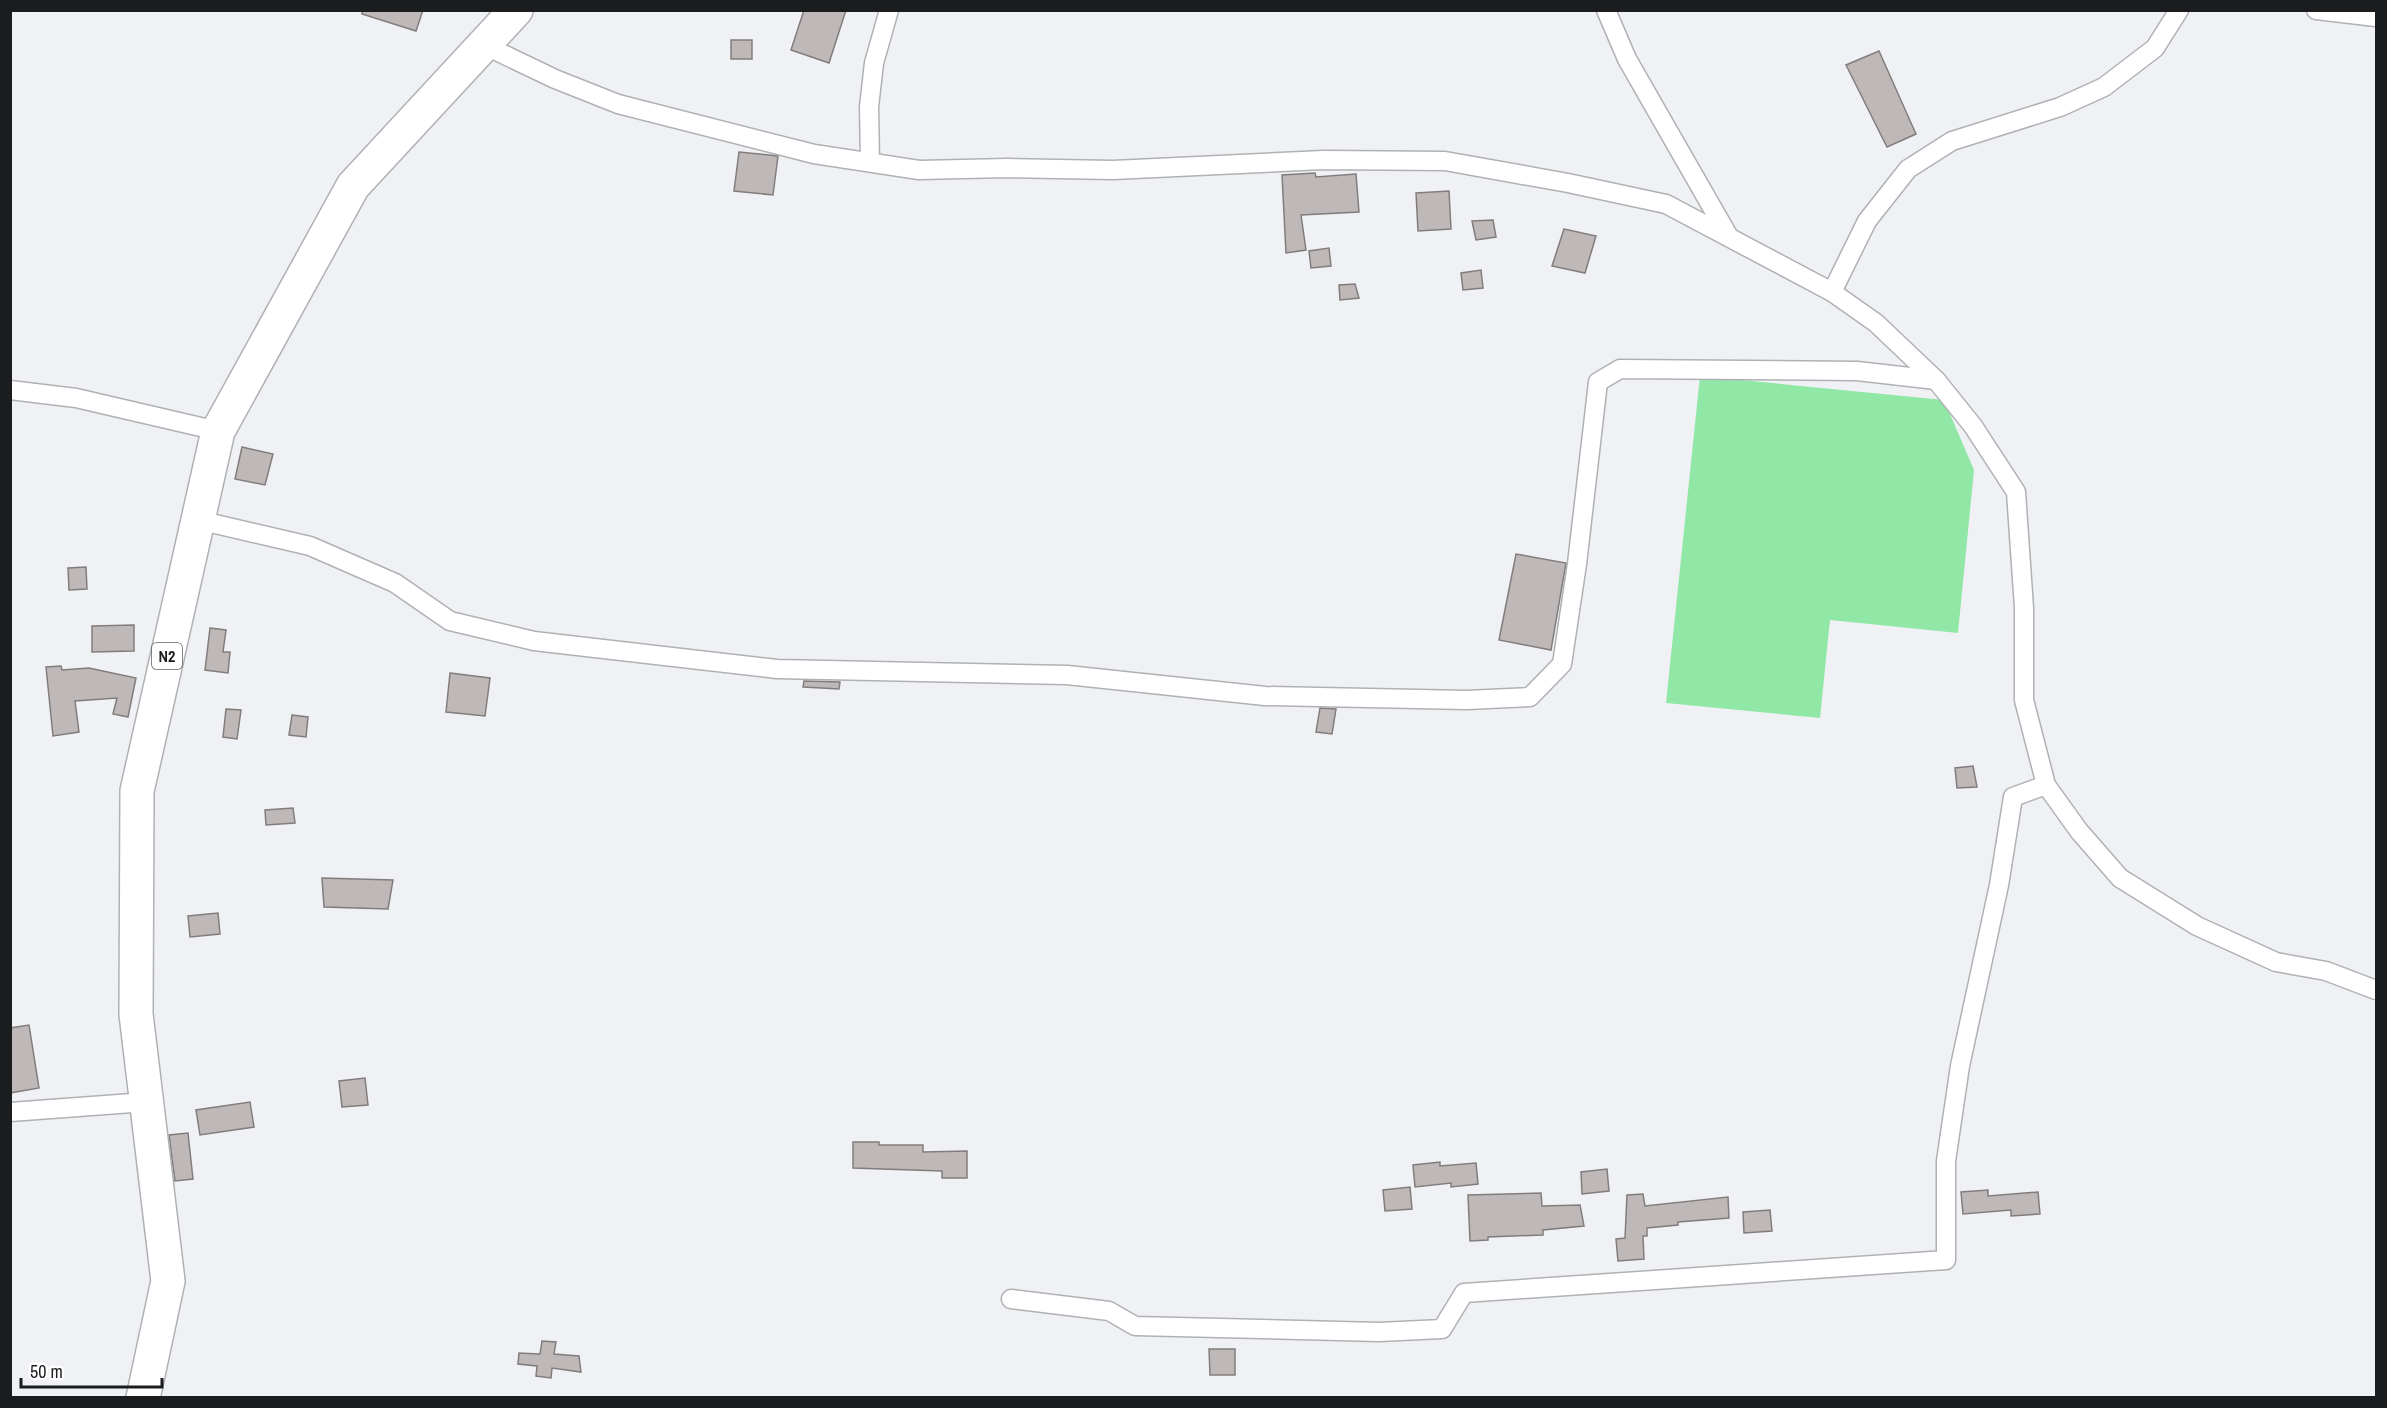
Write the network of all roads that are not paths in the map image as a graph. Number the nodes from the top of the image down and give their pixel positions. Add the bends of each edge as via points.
1 (516, 10) edge
2 (889, 10) edge
3 (1606, 10) edge
4 (2179, 10) edge
5 (2316, 10) edge
6 (2376, 17) edge
7 (484, 45) junction
8 (870, 162) junction
9 (1730, 237) junction
10 (1832, 292) junction
11 (1936, 380) junction
12 (10, 390) edge
13 (218, 431) junction
14 (198, 520) junction
15 (2046, 785) junction
16 (2376, 990) edge
17 (146, 1102) junction
18 (10, 1112) edge
19 (1011, 1299) dead end
20 (143, 1398) edge

1 - 7 highway, N2
2 - 8 street via 874,63 869,107
3 - 9 street via 1627,59
4 - 10 street via 2155,48 2104,87 2060,107 1952,141 1908,169 1867,221
5 - 6 street
7 - 8 street via 618,104 814,154
7 - 13 highway, N2 via 353,186
8 - 9 street via 919,170 1113,170 1323,160 1445,161 1666,204
9 - 10 street
10 - 11 street via 1876,323
11 - 14 street via 1857,371 1620,369 1598,382 1562,664 1530,697 1467,700 1265,696 1067,675 777,669 534,641 450,621 395,583 310,546
11 - 15 street via 1973,426 2016,492 2024,608 2024,700
12 - 13 street via 75,398
13 - 14 highway, N2
14 - 17 highway, N2 via 137,791 136,1014
15 - 16 street via 2120,878 2187,920 2276,962 2326,971
15 - 19 street via 2013,797 1999,885 1960,1066 1946,1161 1946,1260 1464,1293 1442,1329 1379,1332 1135,1326 1109,1311
17 - 18 street
17 - 20 highway, N2 via 168,1281

